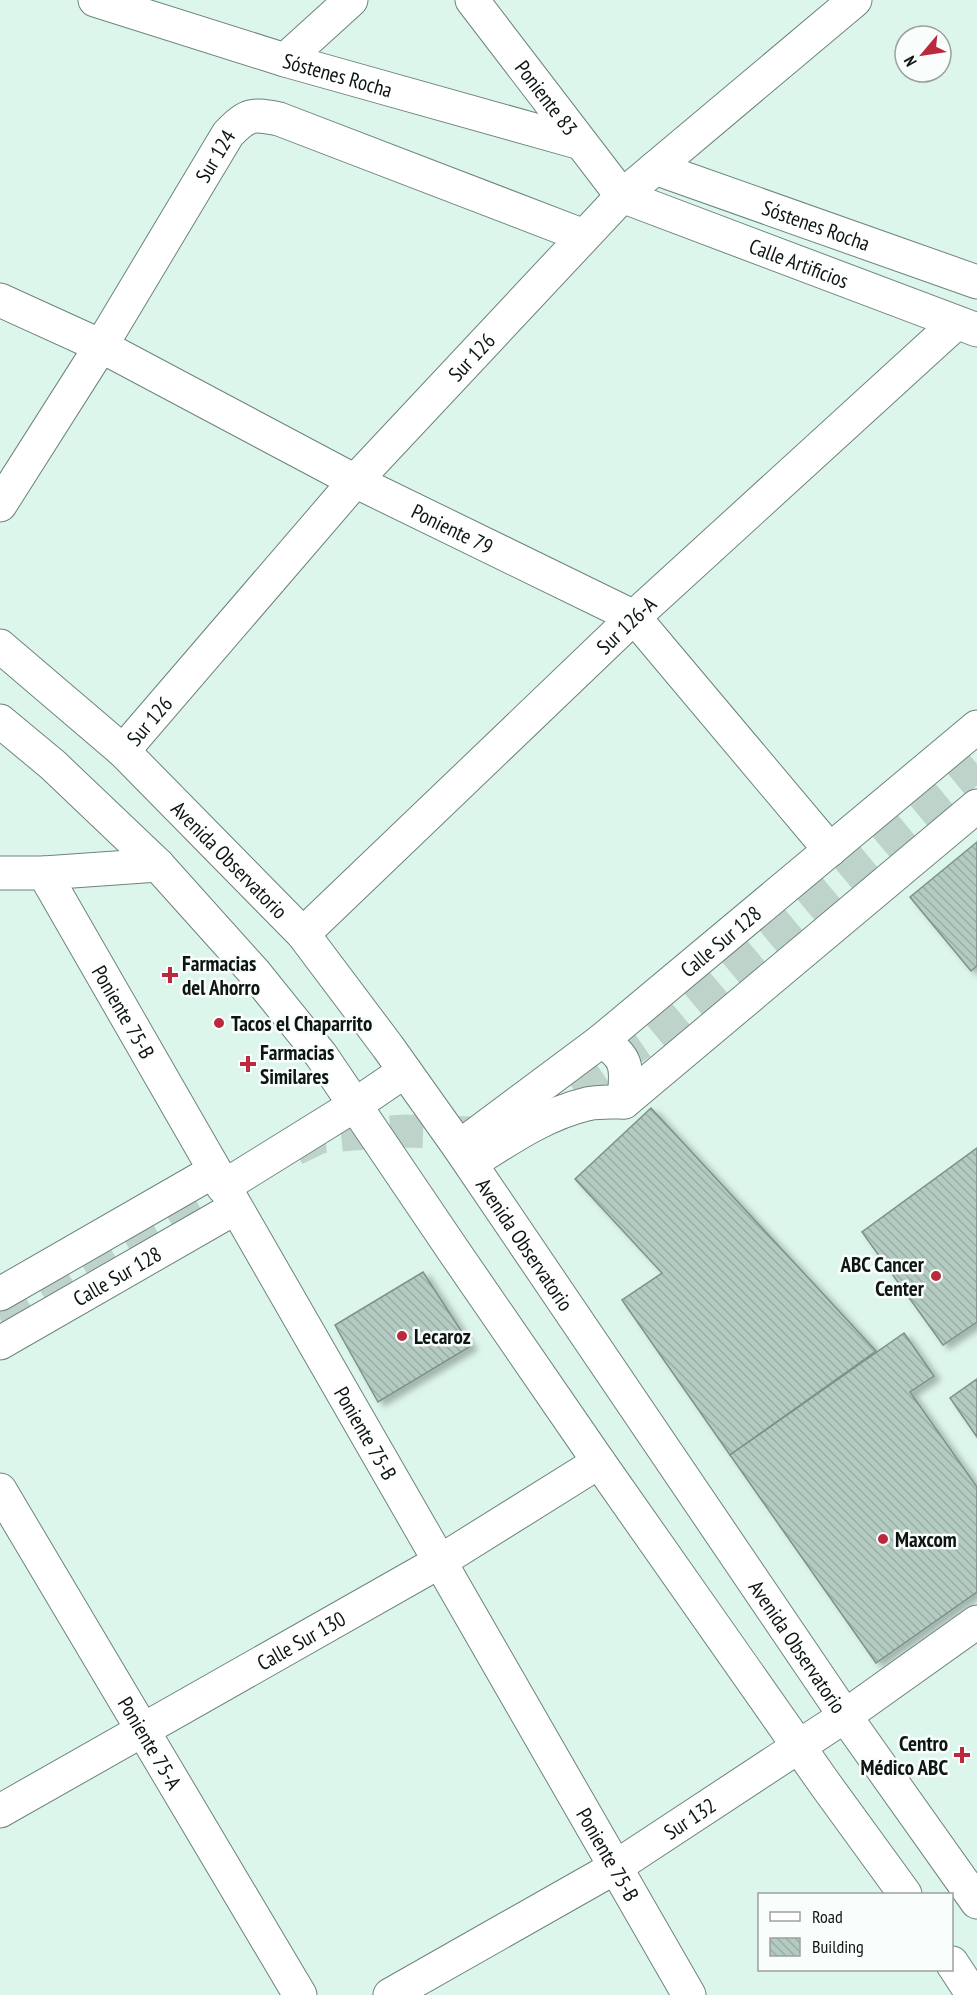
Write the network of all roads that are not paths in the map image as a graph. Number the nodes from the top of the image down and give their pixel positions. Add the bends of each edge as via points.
1 (95, 0) edge
2 (351, 0) edge
3 (472, 0) edge
4 (855, 0) edge
5 (285, 60) junction
6 (581, 143) junction
7 (656, 168) junction
8 (622, 196) junction
9 (584, 236) junction
10 (975, 273) edge
11 (0, 300) edge
12 (967, 327) edge
13 (101, 346) junction
14 (355, 481) junction
15 (0, 506) edge
16 (634, 617) junction
17 (0, 646) edge
18 (0, 721) edge
19 (977, 727) edge
20 (123, 751) junction
21 (977, 806) edge
22 (830, 850) junction
23 (158, 865) junction
24 (0, 873) edge
25 (44, 873) junction
26 (303, 934) junction
27 (601, 1041) junction
28 (405, 1071) junction
29 (624, 1101) junction
30 (355, 1105) junction
31 (464, 1155) junction
32 (222, 1186) junction
33 (0, 1294) edge
34 (0, 1343) edge
35 (599, 1462) junction
36 (0, 1490) edge
37 (438, 1562) junction
38 (977, 1622) edge
39 (845, 1716) junction
40 (144, 1731) junction
41 (799, 1747) junction
42 (0, 1812) edge
43 (614, 1868) junction
44 (904, 1893) edge
45 (977, 1902) edge
46 (953, 1966) edge
47 (300, 1995) edge
48 (390, 1995) edge
49 (688, 1995) edge
50 (973, 1995) edge

1 - 5 street, Sóstenes Rocha
2 - 5 street
3 - 6 street, Poniente 83
4 - 7 street, Sur 126
5 - 6 street, Sóstenes Rocha
6 - 8 street, Poniente 83
7 - 8 street, Sur 126
7 - 10 street, Sóstenes Rocha
8 - 9 street, Sur 126
8 - 12 street, Calle Artificios
9 - 13 street, Sur 124 via 279,119 256,114 240,121 228,134
9 - 14 street, Sur 126
11 - 13 street, Poniente 79
12 - 16 street, Sur 126-A
13 - 14 street, Poniente 79
13 - 15 street, Sur 124
14 - 16 street, Poniente 79
14 - 20 street, Sur 126
16 - 22 street, Poniente 79
16 - 26 street, Sur 126-A
17 - 20 street, Avenida Observatorio
18 - 23 street via 53,765
19 - 22 street, Calle Sur 128
20 - 26 street, Avenida Observatorio
21 - 29 street
22 - 27 street, Calle Sur 128
23 - 25 street
23 - 30 street via 255,973 321,1055
24 - 25 street
25 - 32 street, Poniente 75-B
26 - 28 street, Avenida Observatorio
27 - 29 street via 625,1062
27 - 31 street, Calle Sur 128
28 - 30 street, Calle Sur 128
28 - 31 street, Avenida Observatorio
29 - 31 street via 588,1103 561,1112
30 - 32 street, Calle Sur 128
30 - 35 street
31 - 39 street, Avenida Observatorio
32 - 33 street, Calle Sur 128 via 214,1171
32 - 34 street, Calle Sur 128
32 - 37 street, Poniente 75-B
35 - 37 street, Calle Sur 130
35 - 41 street
36 - 40 street, Poniente 75-A
37 - 40 street, Calle Sur 130
37 - 43 street, Poniente 75-B
38 - 39 street, Sur 132
39 - 41 street, Sur 132
39 - 45 street, Avenida Observatorio
40 - 42 street, Calle Sur 130
40 - 47 street, Poniente 75-A
41 - 43 street, Sur 132
41 - 44 street
43 - 48 street, Sur 132
43 - 49 street, Poniente 75-B
46 - 50 street

